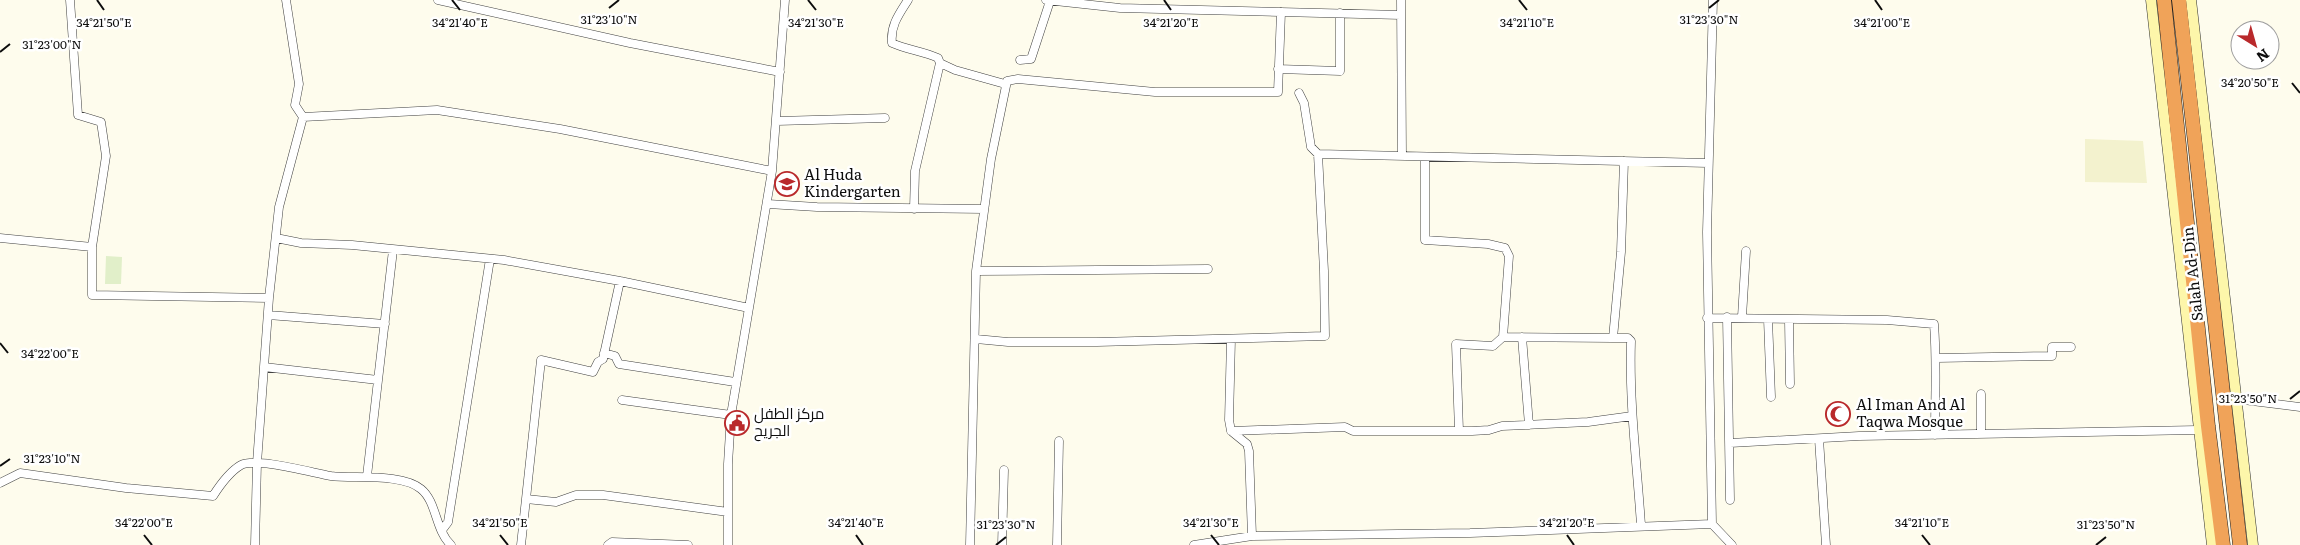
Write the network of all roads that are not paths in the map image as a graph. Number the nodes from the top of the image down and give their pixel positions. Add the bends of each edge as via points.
1 (70, 0) edge
2 (286, 0) edge
3 (438, 0) edge
4 (785, 0) edge
5 (908, 0) edge
6 (1048, 0) edge
7 (1402, 0) edge
8 (1713, 0) edge
9 (2151, 0) edge
10 (2164, 0) edge
11 (2179, 0) edge
12 (2191, 0) edge
13 (1072, 2) edge
14 (1281, 12) junction
15 (1340, 13) junction
16 (1401, 16) junction
17 (2167, 28) junction
18 (2182, 28) junction
19 (1020, 60) dead end
20 (940, 63) junction
21 (1278, 69) junction
22 (780, 72) junction
23 (1006, 84) junction
24 (1299, 93) dead end
25 (303, 117) junction
26 (885, 118) dead end
27 (777, 121) junction
28 (1318, 154) junction
29 (1402, 156) junction
30 (1425, 156) junction
31 (1624, 161) junction
32 (1708, 164) junction
33 (2182, 168) junction
34 (772, 171) junction
35 (2198, 175) junction
36 (768, 204) junction
37 (914, 209) junction
38 (984, 209) junction
39 (0, 238) edge
40 (276, 238) junction
41 (92, 247) junction
42 (394, 250) junction
43 (1746, 251) dead end
44 (490, 259) junction
45 (1208, 269) dead end
46 (976, 271) junction
47 (620, 281) junction
48 (269, 298) junction
49 (749, 308) junction
50 (268, 315) junction
51 (1727, 317) junction
52 (1742, 317) junction
53 (1707, 318) junction
54 (1768, 319) junction
55 (1789, 320) junction
56 (385, 324) junction
57 (1503, 337) junction
58 (1522, 338) junction
59 (1613, 338) junction
60 (976, 339) junction
61 (1231, 339) junction
62 (2071, 347) dead end
63 (604, 353) junction
64 (1937, 358) junction
65 (264, 366) junction
66 (378, 380) junction
67 (736, 382) junction
68 (1790, 384) dead end
69 (1981, 394) dead end
70 (1771, 396) dead end
71 (2236, 399) junction
72 (622, 400) dead end
73 (2300, 407) edge
74 (730, 415) junction
75 (1632, 416) junction
76 (1529, 425) junction
77 (2198, 430) junction
78 (1231, 431) junction
79 (1459, 431) junction
80 (1981, 434) junction
81 (1935, 435) junction
82 (1819, 439) junction
83 (1058, 441) dead end
84 (1730, 443) junction
85 (257, 463) junction
86 (1004, 470) dead end
87 (367, 476) junction
88 (0, 483) edge
89 (526, 499) junction
90 (1730, 500) dead end
91 (728, 512) junction
92 (1712, 524) junction
93 (1641, 525) junction
94 (442, 530) junction
95 (1252, 536) junction
96 (1288, 536) junction
97 (255, 545) edge
98 (451, 545) edge
99 (521, 545) edge
100 (608, 545) edge
101 (688, 545) edge
102 (728, 545) edge
103 (970, 545) edge
104 (1002, 545) edge
105 (1057, 545) edge
106 (1194, 545) edge
107 (1289, 545) edge
108 (1732, 545) edge
109 (1826, 545) edge
110 (2212, 545) edge
111 (2223, 545) edge
112 (2240, 545) edge
113 (2253, 545) edge

1 - 41 street via 78,115 101,122 106,156
2 - 25 street via 299,84 295,105
3 - 22 street via 630,43
4 - 22 street
5 - 20 street via 894,22 892,43 903,49 927,53 938,58
6 - 13 street
6 - 19 street via 1031,58
7 - 16 street
8 - 32 street
9 - 77 main road
10 - 17 highway, Salah Ad-Din
11 - 18 highway, Salah Ad-Din
12 - 71 main road
13 - 14 street via 1120,8
14 - 15 street
14 - 21 street
15 - 16 street
15 - 21 street via 1340,71
16 - 29 street
17 - 18 highway via 2172,24
17 - 33 highway, Salah Ad-Din
18 - 35 highway, Salah Ad-Din
20 - 23 street
20 - 37 street via 917,164
21 - 23 street via 1278,92 1155,92 1018,79 1011,79
22 - 27 street
23 - 38 street
24 - 28 street via 1304,103 1310,147
25 - 34 street via 437,110 560,129
25 - 40 street via 281,198
26 - 27 street
27 - 34 street
28 - 29 street
28 - 61 street via 1325,336
29 - 30 street
30 - 31 street
30 - 57 street via 1425,240 1488,244 1505,248 1509,256
31 - 32 street
31 - 59 street via 1621,252
32 - 53 street
33 - 35 highway via 2190,168
33 - 111 highway, Salah Ad-Din
34 - 36 street
35 - 112 highway, Salah Ad-Din
36 - 37 street
36 - 49 street
37 - 38 street
38 - 46 street
39 - 41 street
40 - 42 street
40 - 48 street
41 - 48 street via 92,295
42 - 44 street
42 - 56 street
43 - 52 street
44 - 47 street
44 - 94 street via 448,522
45 - 46 street
46 - 60 street
47 - 49 street
47 - 63 street
48 - 50 street
49 - 67 street
50 - 56 street
50 - 65 street
51 - 52 street
51 - 53 street
51 - 84 street
52 - 54 street
53 - 92 street
54 - 55 street
54 - 70 street
55 - 64 street via 1887,320 1934,324
55 - 68 street
56 - 66 street
57 - 58 street
57 - 79 street via 1493,346 1456,344
58 - 59 street
58 - 76 street
59 - 75 street via 1631,341
60 - 61 street via 1008,342
60 - 103 street
61 - 78 street
62 - 64 street via 2052,347 2052,356
63 - 67 street via 615,356 619,364
63 - 89 street via 593,372 541,360
64 - 81 street
65 - 66 street
65 - 85 street
66 - 87 street
67 - 74 street
69 - 80 street
71 - 73 street
71 - 113 main road
72 - 74 street
74 - 91 street
75 - 76 street
75 - 93 street
76 - 79 street
77 - 80 street
77 - 110 main road
78 - 79 street via 1345,427 1353,431
78 - 95 street via 1247,444 1249,451
80 - 81 street
81 - 82 street
82 - 84 street
82 - 109 street
83 - 105 street
84 - 90 street
85 - 87 street via 333,476
85 - 88 street via 242,465 223,481 213,496 20,473
85 - 97 street
86 - 104 street
87 - 94 street via 412,483 420,488 427,495
89 - 91 street via 556,502 576,495 603,495
89 - 99 street
91 - 102 street
92 - 93 street
92 - 108 street
93 - 96 street via 1470,533
94 - 98 street
95 - 96 street
95 - 106 street
96 - 107 street
100 - 101 street via 612,542

